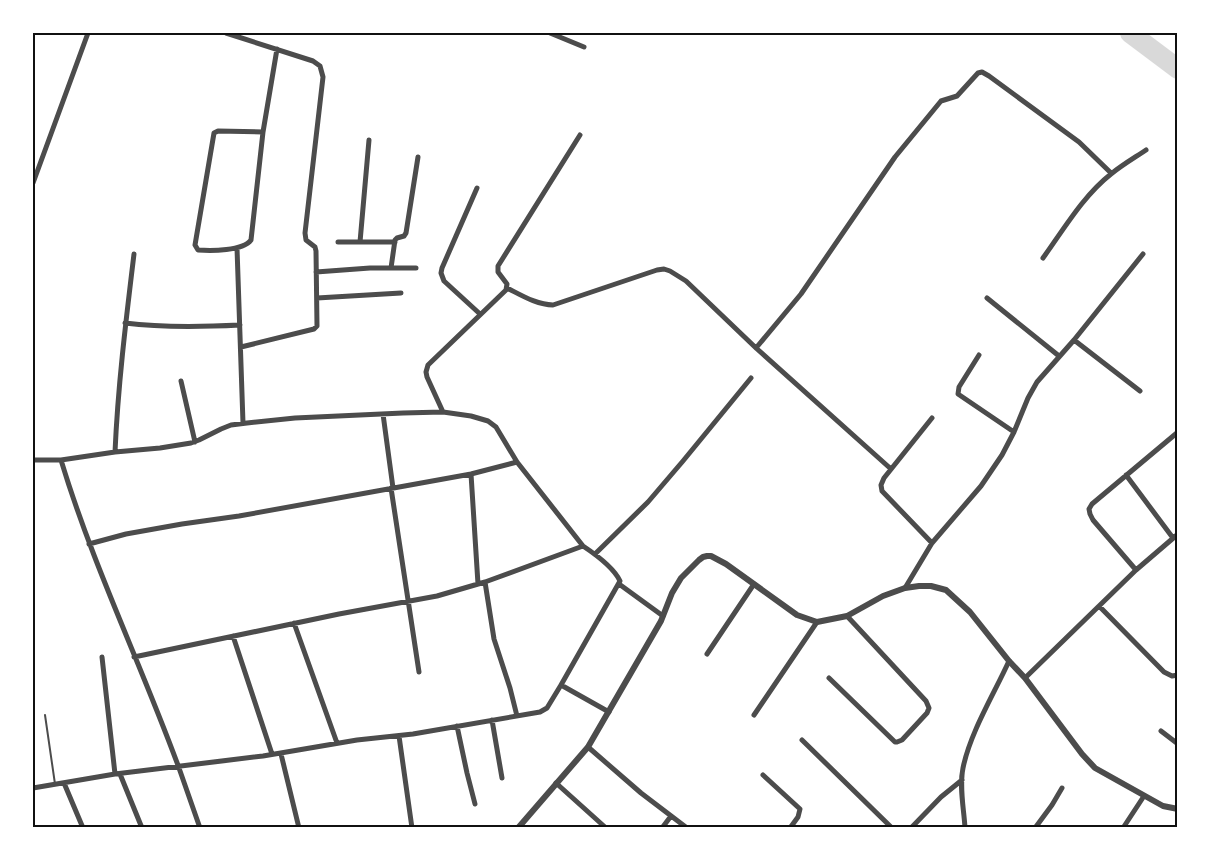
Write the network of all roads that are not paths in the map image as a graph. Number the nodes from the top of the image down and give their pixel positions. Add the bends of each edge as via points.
1 (88, 33) edge
2 (226, 33) edge
3 (550, 33) edge
4 (584, 47) dead end
5 (277, 49) junction
6 (263, 132) junction
7 (580, 135) dead end
8 (369, 140) dead end
9 (1146, 150) dead end
10 (418, 157) dead end
11 (1111, 173) junction
12 (33, 183) edge
13 (477, 188) dead end
14 (338, 242) dead end
15 (360, 242) junction
16 (395, 242) junction
17 (237, 248) junction
18 (134, 254) dead end
19 (1143, 254) dead end
20 (1043, 258) dead end
21 (391, 268) junction
22 (416, 268) dead end
23 (316, 272) junction
24 (507, 288) junction
25 (401, 293) dead end
26 (317, 298) junction
27 (987, 298) dead end
28 (480, 315) junction
29 (125, 323) junction
30 (240, 325) junction
31 (1074, 340) junction
32 (241, 346) junction
33 (756, 348) junction
34 (979, 356) dead end
35 (1059, 356) junction
36 (751, 378) dead end
37 (181, 381) dead end
38 (1140, 391) dead end
39 (443, 412) junction
40 (383, 414) junction
41 (932, 418) dead end
42 (243, 423) junction
43 (1014, 432) junction
44 (1178, 432) edge
45 (195, 442) junction
46 (115, 452) junction
47 (33, 460) edge
48 (61, 460) junction
49 (517, 462) junction
50 (891, 469) junction
51 (471, 474) junction
52 (1126, 475) junction
53 (392, 488) junction
54 (1175, 536) edge
55 (932, 543) junction
56 (89, 544) junction
57 (583, 546) junction
58 (595, 554) junction
59 (1136, 570) junction
60 (481, 583) junction
61 (619, 584) junction
62 (754, 584) junction
63 (905, 588) junction
64 (407, 602) junction
65 (1099, 606) junction
66 (663, 616) junction
67 (847, 616) junction
68 (817, 621) junction
69 (294, 623) junction
70 (233, 636) junction
71 (707, 654) dead end
72 (102, 657) dead end
73 (134, 657) junction
74 (1009, 661) junction
75 (418, 672) dead end
76 (1178, 675) edge
77 (829, 678) dead end
78 (1025, 678) junction
79 (561, 685) junction
80 (609, 711) junction
81 (45, 715) dead end
82 (754, 715) dead end
83 (517, 716) junction
84 (492, 720) junction
85 (457, 726) junction
86 (1161, 731) dead end
87 (399, 736) junction
88 (802, 740) dead end
89 (337, 743) junction
90 (1178, 744) edge
91 (588, 747) junction
92 (272, 754) junction
93 (282, 754) junction
94 (178, 766) junction
95 (117, 774) junction
96 (763, 775) dead end
97 (502, 778) dead end
98 (962, 780) junction
99 (64, 783) junction
100 (556, 783) junction
101 (55, 784) junction
102 (33, 788) edge
103 (1062, 788) dead end
104 (1144, 796) junction
105 (475, 804) dead end
106 (1178, 809) edge
107 (671, 816) junction
108 (83, 828) edge
109 (142, 828) edge
110 (200, 828) edge
111 (299, 828) edge
112 (412, 828) edge
113 (518, 828) edge
114 (606, 828) edge
115 (662, 828) edge
116 (687, 828) edge
117 (790, 828) edge
118 (892, 828) edge
119 (910, 828) edge
120 (965, 828) edge
121 (1035, 828) edge
122 (1124, 828) edge

1 - 12 street
2 - 5 street
3 - 4 street
5 - 6 street
5 - 23 street via 313,61 322,70 305,233 306,240 316,248
6 - 17 street via 251,240
6 - 17 street via 214,133 195,247 199,251
7 - 24 street via 498,266
8 - 15 street
9 - 11 street
10 - 16 street via 406,233
11 - 20 street via 1088,196
11 - 33 street via 1079,142 989,76 978,73 957,96 941,101 895,157 806,287
13 - 28 street via 441,273 444,281
14 - 15 street
15 - 16 street
16 - 21 street
17 - 30 street
18 - 29 street
19 - 31 street
21 - 22 street
21 - 23 street
23 - 26 street
24 - 28 street
24 - 33 street via 553,305 664,269 686,281
25 - 26 street
26 - 32 street via 315,328
27 - 35 street
28 - 39 street via 426,369
29 - 30 street
29 - 46 street
30 - 32 street
31 - 35 street
31 - 38 street
32 - 42 street
33 - 50 street
34 - 43 street via 958,394
35 - 43 street via 1037,382
36 - 58 street via 648,502
37 - 45 street
39 - 40 street
39 - 49 street via 492,423
40 - 42 street
40 - 53 street
41 - 50 street
42 - 45 street
43 - 55 street via 981,486
44 - 52 street
45 - 46 street
46 - 48 street
47 - 48 street
48 - 56 street
49 - 51 street
49 - 57 street
50 - 55 street via 882,481 882,491
51 - 53 street
51 - 60 street
52 - 54 street
52 - 59 street via 1092,504 1089,512
53 - 56 street via 126,534
53 - 64 street
54 - 59 street
55 - 63 street
56 - 73 street
57 - 58 street
57 - 60 street
58 - 61 street via 619,578
59 - 65 street
60 - 64 street
60 - 83 street
61 - 66 street
61 - 79 street
62 - 66 street via 711,556 703,557 681,578
62 - 68 street via 797,615
62 - 71 street
63 - 67 street
63 - 74 street via 931,586 946,591 970,612
64 - 69 street
64 - 75 street
65 - 76 street via 1164,672
65 - 78 street
66 - 80 street
67 - 68 street
67 - 77 street via 929,708 902,740 895,742
68 - 82 street
69 - 70 street
69 - 89 street
70 - 73 street
70 - 92 street
72 - 95 street
73 - 94 street
74 - 78 street
74 - 98 street via 969,746
78 - 104 street via 1095,768
79 - 80 street
79 - 83 street via 543,711
80 - 91 street
81 - 101 lane
83 - 84 street
84 - 85 street
84 - 97 street
85 - 87 street
85 - 105 street
86 - 90 street
87 - 89 street
87 - 112 street
88 - 118 street
89 - 93 street
91 - 100 street
91 - 107 street
92 - 93 street
92 - 94 street
93 - 111 street
94 - 95 street
94 - 110 street
95 - 99 street
95 - 109 street
96 - 117 street via 800,809
98 - 119 street
98 - 120 street
99 - 101 street
99 - 108 street
100 - 113 street
100 - 114 street
101 - 102 street
103 - 121 street
104 - 106 street
104 - 122 street
107 - 115 street
107 - 116 street

